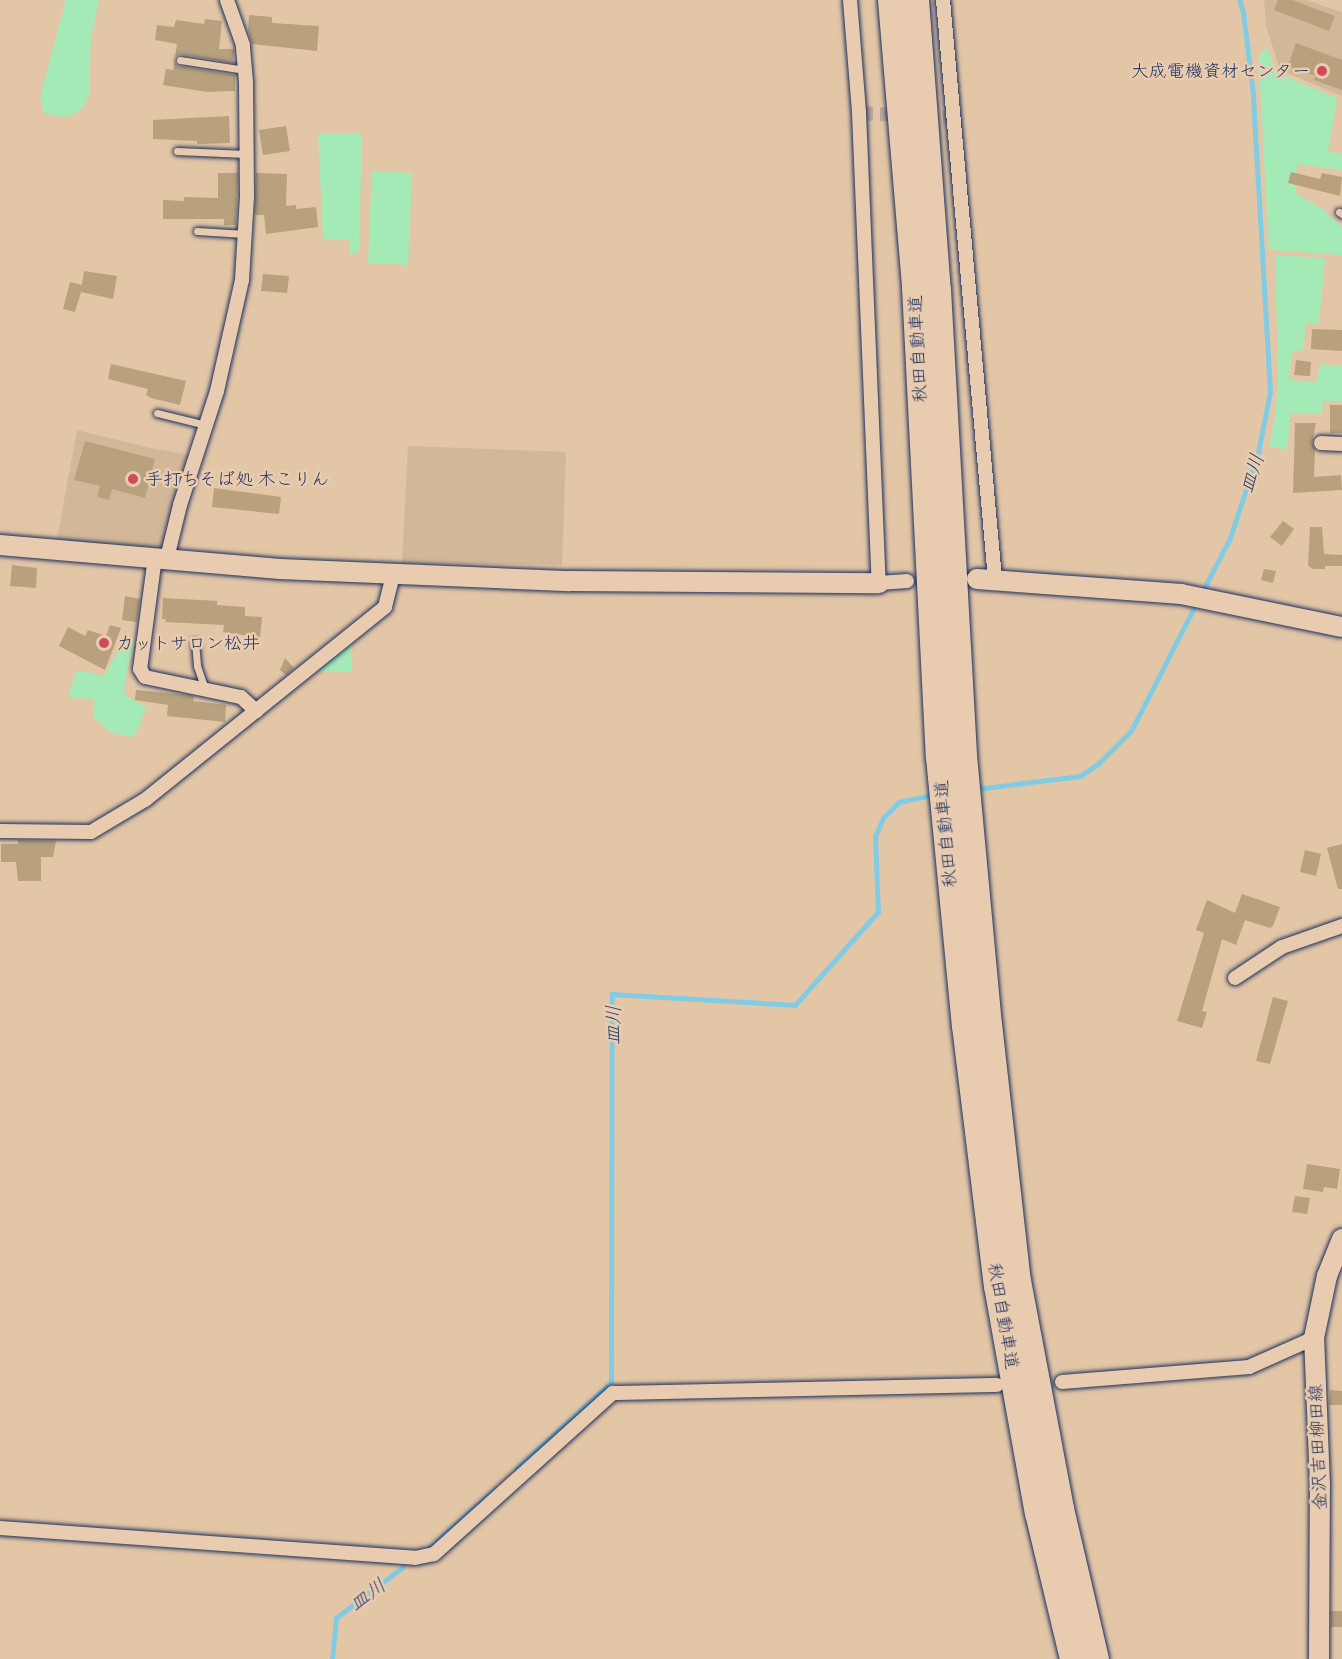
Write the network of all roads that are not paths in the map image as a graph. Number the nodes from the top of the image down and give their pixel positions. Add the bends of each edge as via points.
1 (227, 0) edge
2 (850, 0) edge
3 (891, 0) edge
4 (916, 0) edge
5 (943, 0) edge
6 (180, 60) dead end
7 (245, 70) junction
8 (177, 151) dead end
9 (246, 154) junction
10 (197, 231) dead end
11 (245, 234) junction
12 (157, 413) dead end
13 (206, 425) junction
14 (1321, 443) dead end
15 (1342, 444) edge
16 (0, 545) edge
17 (161, 557) junction
18 (393, 574) junction
19 (986, 579) joint
20 (906, 581) dead end
21 (879, 583) junction
22 (1342, 627) edge
23 (195, 642) dead end
24 (205, 690) junction
25 (256, 711) junction
26 (0, 831) edge
27 (1342, 926) edge
28 (1235, 978) dead end
29 (1342, 1239) edge
30 (1314, 1338) junction
31 (1062, 1382) dead end
32 (998, 1385) dead end
33 (0, 1528) edge
34 (1073, 1659) edge
35 (1096, 1659) edge
36 (1319, 1659) edge

1 - 7 street via 243,45
2 - 21 street via 859,113
3 - 34 highway, 秋田自動車道 via 915,286 939,757 965,1026 997,1286 1038,1513
4 - 35 highway, 秋田自動車道 via 938,290 964,756 989,1024 1018,1281 1061,1509
5 - 19 street
6 - 7 lane
7 - 9 street
8 - 9 lane
9 - 11 street
10 - 11 lane
11 - 13 street via 242,280
12 - 13 lane
13 - 17 street
14 - 15 street
16 - 17 street
17 - 18 street via 279,569
17 - 24 street via 140,669 145,677
18 - 21 street via 570,581
18 - 25 street via 385,607
19 - 22 street via 1181,594
20 - 21 street
23 - 24 lane
24 - 25 street via 241,697
25 - 26 street via 145,800 92,832
27 - 28 street via 1282,947
29 - 30 street, 金沢吉田柳田線 via 1327,1276
30 - 31 street via 1249,1367
30 - 36 street, 金沢吉田柳田線 via 1320,1485
32 - 33 street via 613,1393 434,1554 415,1558

